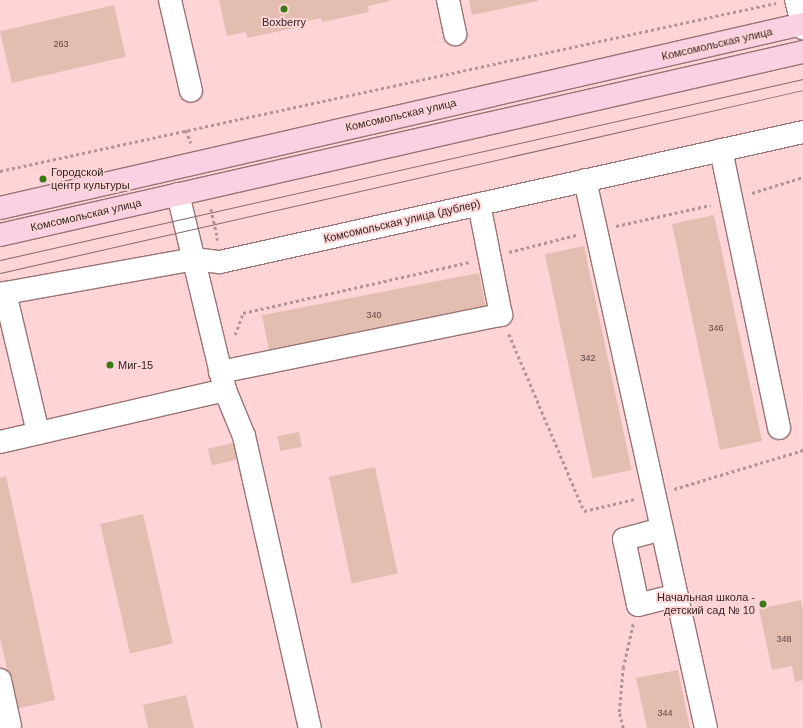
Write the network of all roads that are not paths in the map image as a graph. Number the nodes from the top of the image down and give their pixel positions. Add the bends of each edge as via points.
1 (170, 0) edge
2 (448, 0) edge
3 (789, 1) edge
4 (803, 25) edge
5 (455, 34) dead end
6 (803, 52) edge
7 (191, 90) dead end
8 (803, 132) edge
9 (721, 150) junction
10 (585, 180) junction
11 (178, 194) junction
12 (479, 204) junction
13 (0, 208) edge
14 (0, 235) edge
15 (194, 259) junction
16 (3, 294) edge
17 (223, 381) junction
18 (779, 428) dead end
19 (38, 433) junction
20 (0, 442) edge
21 (662, 529) junction
22 (677, 595) junction
23 (0, 680) edge
24 (10, 726) dead end
25 (310, 728) edge
26 (706, 728) edge

1 - 7 street
2 - 5 street
3 - 4 street
4 - 13 main road, Комсомольская улица
6 - 11 main road, Комсомольская улица
8 - 9 street, Комсомольская улица (дублер)
9 - 10 street, Комсомольская улица (дублер)
9 - 18 street
10 - 12 street, Комсомольская улица (дублер)
10 - 21 street
11 - 14 main road, Комсомольская улица
11 - 15 street
12 - 15 street, Комсомольская улица (дублер) via 220,262
12 - 17 street via 501,315
15 - 16 street, Комсомольская улица (дублер)
15 - 17 street
16 - 19 street
17 - 19 street
17 - 25 street via 244,436
19 - 20 street
21 - 22 street
21 - 22 street via 624,539 638,605
22 - 26 street
23 - 24 street

